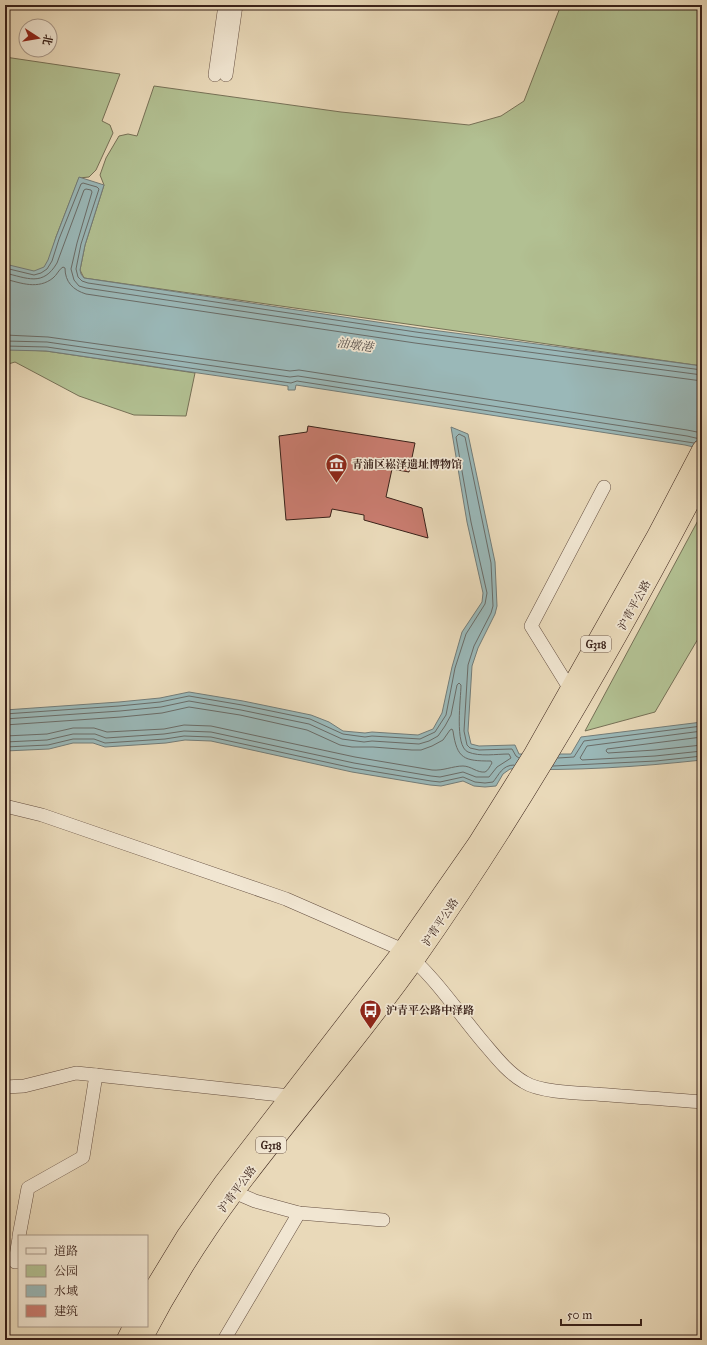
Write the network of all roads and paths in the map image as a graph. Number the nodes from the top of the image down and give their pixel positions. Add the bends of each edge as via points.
1 (225, 5) edge
2 (236, 5) edge
3 (702, 449) edge
4 (702, 479) edge
5 (604, 487) dead end
6 (664, 537) junction
7 (570, 689) junction
8 (543, 751) junction
9 (5, 806) edge
10 (409, 955) junction
11 (96, 1076) junction
12 (5, 1087) edge
13 (290, 1096) junction
14 (702, 1102) edge
15 (234, 1192) junction
16 (299, 1212) junction
17 (383, 1220) dead end
18 (19, 1235) edge
19 (18, 1243) edge
20 (18, 1262) edge
21 (148, 1298) edge
22 (132, 1327) edge
23 (126, 1340) edge
24 (142, 1340) edge
25 (224, 1340) edge

1 - 2 street via 221,75
3 - 6 highway, 沪青平公路 / G318
4 - 6 highway, 沪青平公路 / G318
5 - 7 street via 531,626
6 - 7 highway, 沪青平公路 / G318
6 - 8 highway, 沪青平公路 / G318
7 - 8 highway, 沪青平公路 / G318
8 - 10 highway, 沪青平公路 / G318
9 - 10 street via 42,815 286,899
10 - 13 highway, 沪青平公路 / G318
10 - 14 street via 510,1073 525,1084 577,1093
10 - 15 highway, 沪青平公路 / G318 via 366,1025
11 - 12 street via 76,1073 24,1086
11 - 13 street
11 - 18 street via 82,1157 28,1188
13 - 21 highway, 沪青平公路 / G318 via 219,1188
15 - 16 street via 255,1201
15 - 24 highway, 沪青平公路 / G318 via 189,1257
16 - 17 street
16 - 25 street
19 - 20 street via 15,1262
22 - 23 highway

